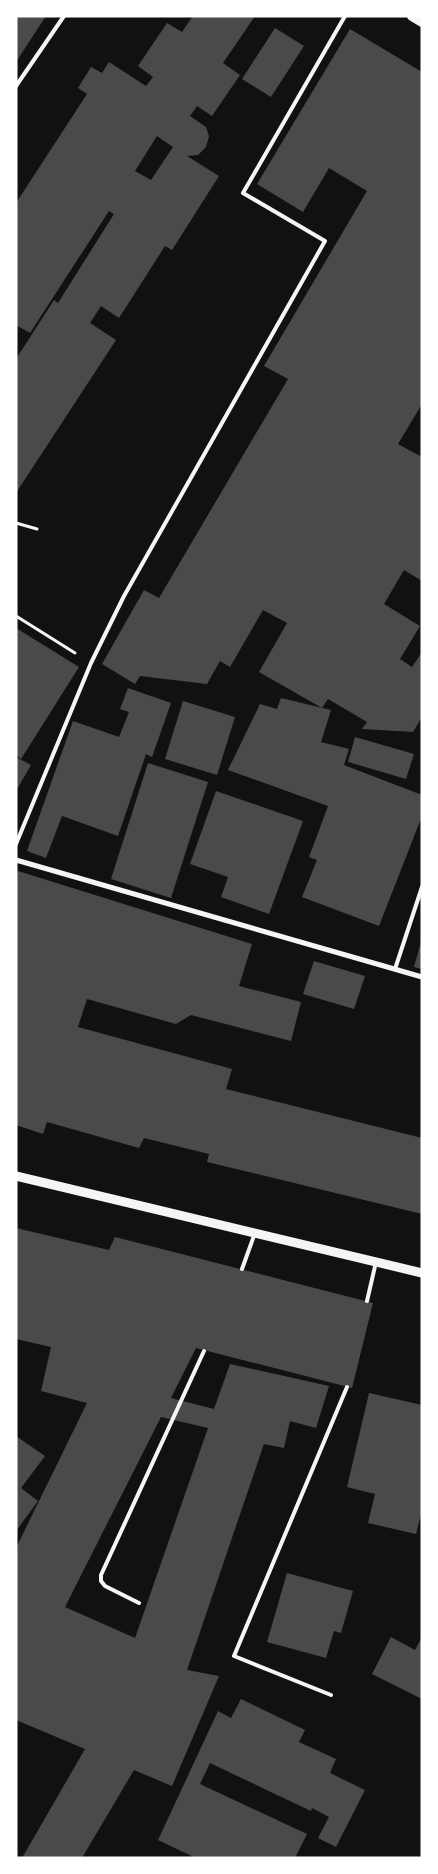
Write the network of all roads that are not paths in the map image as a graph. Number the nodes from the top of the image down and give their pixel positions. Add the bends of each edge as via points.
1 (64, 16) edge
2 (345, 16) edge
3 (412, 16) edge
4 (422, 22) edge
5 (16, 86) edge
6 (16, 844) edge
7 (16, 860) edge
8 (422, 887) edge
9 (395, 969) junction
10 (422, 977) edge
11 (16, 1176) edge
12 (255, 1233) junction
13 (376, 1262) junction
14 (242, 1269) dead end
15 (422, 1273) edge
16 (367, 1302) dead end
17 (204, 1351) dead end
18 (346, 1387) dead end
19 (139, 1603) dead end
20 (331, 1695) dead end

1 - 5 lane
2 - 6 lane via 242,193 325,241 124,596 91,663
3 - 4 main road
7 - 9 street
8 - 9 lane
9 - 10 street
11 - 12 street
12 - 13 street
12 - 14 lane
13 - 15 street
13 - 16 lane
17 - 19 lane via 101,1575 105,1586
18 - 20 lane via 234,1656

